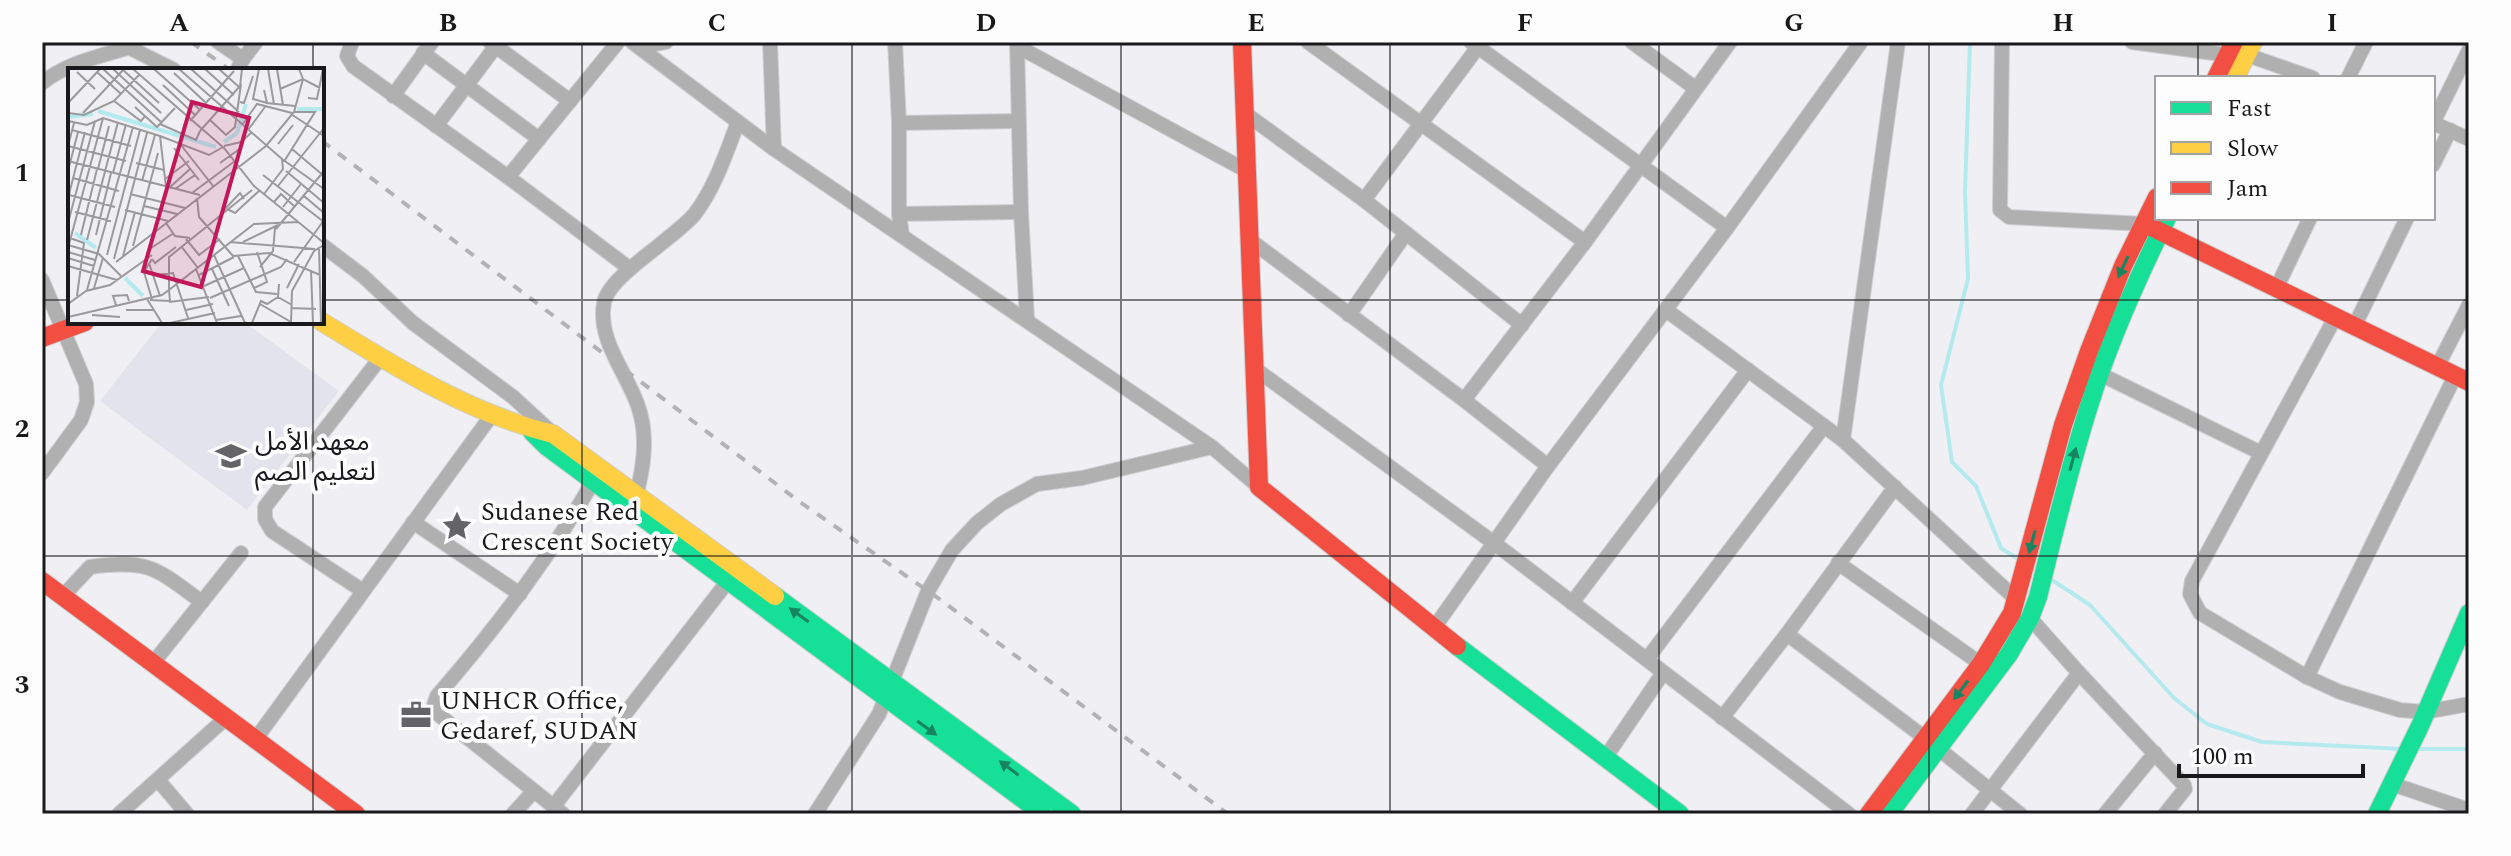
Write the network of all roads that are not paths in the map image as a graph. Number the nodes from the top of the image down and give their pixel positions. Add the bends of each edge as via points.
1 (218, 42) edge
2 (256, 42) edge
3 (352, 42) edge
4 (618, 42) edge
5 (666, 42) edge
6 (770, 42) edge
7 (895, 42) edge
8 (1242, 42) edge
9 (1308, 42) edge
10 (1632, 42) edge
11 (1730, 42) edge
12 (1861, 42) edge
13 (1885, 42) edge
14 (1898, 42) edge
15 (2002, 42) edge
16 (2132, 42) edge
17 (2366, 42) edge
18 (493, 44) edge
19 (1017, 44) edge
20 (123, 45) edge
21 (635, 45) edge
22 (1474, 45) edge
23 (2183, 45) edge
24 (428, 48) edge
25 (2241, 48) edge
26 (2469, 50) edge
27 (1895, 63) junction
28 (240, 64) edge
29 (170, 68) edge
30 (2218, 76) edge
31 (2235, 76) edge
32 (2308, 76) edge
33 (2349, 76) edge
34 (42, 83) edge
35 (468, 86) junction
36 (1695, 88) junction
37 (393, 96) junction
38 (570, 101) junction
39 (1246, 114) junction
40 (2435, 119) edge
41 (1018, 121) junction
42 (738, 122) junction
43 (899, 123) junction
44 (1420, 124) junction
45 (2435, 124) edge
46 (436, 126) junction
47 (2450, 130) junction
48 (539, 139) junction
49 (2469, 139) edge
50 (774, 149) junction
51 (2435, 161) edge
52 (1639, 166) junction
53 (1247, 171) junction
54 (508, 177) junction
55 (1364, 200) junction
56 (1021, 212) junction
57 (899, 214) junction
58 (2309, 220) edge
59 (2406, 220) edge
60 (2157, 225) edge
61 (1727, 228) junction
62 (1406, 233) junction
63 (902, 235) junction
64 (1250, 240) junction
65 (1585, 242) junction
66 (324, 247) edge
67 (629, 268) junction
68 (42, 280) edge
69 (2276, 289) junction
70 (2469, 305) edge
71 (1666, 310) junction
72 (1349, 315) junction
73 (2335, 318) junction
74 (1027, 319) junction
75 (324, 323) edge
76 (79, 324) edge
77 (1522, 325) junction
78 (2354, 327) junction
79 (64, 329) junction
80 (42, 338) edge
81 (381, 357) junction
82 (2437, 367) junction
83 (1254, 368) junction
84 (1748, 370) junction
85 (2100, 374) junction
86 (2462, 379) edge
87 (1464, 400) junction
88 (491, 416) junction
89 (1824, 426) junction
90 (529, 430) junction
91 (553, 434) junction
92 (1843, 440) junction
93 (1212, 447) junction
94 (2261, 453) junction
95 (1548, 466) junction
96 (42, 473) edge
97 (598, 474) junction
98 (1259, 487) junction
99 (1895, 487) junction
100 (635, 502) junction
101 (413, 522) junction
102 (1494, 543) junction
103 (241, 553) dead end
104 (1838, 563) junction
105 (42, 581) edge
106 (728, 581) junction
107 (363, 591) junction
108 (520, 594) junction
109 (63, 596) junction
110 (2017, 600) junction
111 (202, 602) junction
112 (1572, 603) junction
113 (2469, 613) edge
114 (2030, 618) junction
115 (1434, 628) junction
116 (1787, 634) junction
117 (1647, 659) junction
118 (153, 663) junction
119 (1981, 664) junction
120 (1663, 673) junction
121 (2079, 673) junction
122 (2307, 677) junction
123 (890, 690) junction
124 (2469, 704) edge
125 (227, 717) junction
126 (1722, 718) junction
127 (2423, 719) junction
128 (255, 740) junction
129 (1932, 744) junction
130 (2155, 753) junction
131 (1605, 758) junction
132 (2395, 779) junction
133 (158, 780) junction
134 (1991, 790) junction
135 (533, 792) junction
136 (2469, 810) edge
137 (558, 811) edge
138 (119, 814) edge
139 (187, 814) edge
140 (356, 814) edge
141 (513, 814) edge
142 (815, 814) edge
143 (1043, 814) edge
144 (1072, 814) edge
145 (1680, 814) edge
146 (1849, 814) edge
147 (1869, 814) edge
148 (1889, 814) edge
149 (1972, 814) edge
150 (2020, 814) edge
151 (2105, 814) edge
152 (2165, 814) edge
153 (2377, 814) edge

1 - 28 street
2 - 28 street
3 - 37 street via 349,62
4 - 38 street
5 - 21 street
6 - 50 street
7 - 43 street
8 - 39 main road
9 - 44 street
10 - 36 street
11 - 36 street
12 - 61 street
13 - 27 street
14 - 27 street
15 - 60 street via 2000,210 2009,217
16 - 23 street
17 - 33 street
18 - 35 street
18 - 38 street
19 - 41 street
19 - 53 street
20 - 29 street
20 - 34 street
21 - 42 street
22 - 44 street
22 - 52 street
23 - 25 street
24 - 35 street
24 - 37 street
25 - 30 main road
25 - 31 main road
25 - 32 street
26 - 40 street
27 - 92 street
35 - 46 street
35 - 48 street
36 - 52 street
37 - 46 street
38 - 48 street
39 - 53 main road
39 - 55 street
41 - 43 street
41 - 56 street
42 - 50 street
42 - 67 street via 718,174 693,215
43 - 57 street
44 - 55 street
44 - 65 street
45 - 47 street
46 - 54 street
47 - 49 street
47 - 51 street
48 - 54 street
50 - 63 street
52 - 61 street
52 - 65 street
53 - 64 main road
54 - 67 street
55 - 62 street
56 - 57 street
56 - 74 street
57 - 63 street
58 - 69 street
59 - 78 street
60 - 69 main road
60 - 85 main road
60 -> 110 main road via 2109,298 2089,351 2063,425
61 - 71 street
62 - 72 street
62 - 77 street
63 - 74 street
64 - 72 street
64 - 83 main road
65 - 77 street
66 - 91 street
67 - 100 street via 604,300 603,320 644,431
68 - 79 street
69 - 73 main road
70 - 82 street
71 - 84 street
71 - 95 street
72 - 87 street
73 - 78 main road
73 - 94 street
74 - 93 street
75 - 81 main road
76 - 79 main road
77 - 87 street
78 - 82 main road
79 - 80 main road
79 - 96 street via 86,384 87,402 81,420
81 - 88 main road
81 - 107 street via 265,507 272,531
82 - 86 main road
83 - 98 main road
83 - 102 street
84 - 89 street
84 - 112 street
85 - 94 street
114 -> 85 main road
86 - 122 street
87 - 95 street
88 - 90 main road
88 - 101 street
89 - 92 street
89 - 117 street
90 - 91 main road
90 - 97 main road via 546,446
91 - 97 main road
92 - 99 street
93 - 98 street
93 - 123 street via 1037,484 1001,504 952,550 928,591
94 - 122 street via 2192,581 2190,594 2200,613
95 - 102 street
97 - 100 main road
97 - 108 street
98 - 115 main road
99 - 104 street
99 - 110 street
100 - 106 main road
123 -> 100 main road via 735,568
101 - 107 street
101 - 108 street
102 - 112 street
102 - 115 street
103 - 111 street
104 - 116 street
104 - 119 street
105 - 109 main road
106 - 123 main road
106 - 137 street
107 - 128 street
108 - 135 street via 434,705 439,715
109 - 111 street via 90,567 132,563 158,570
109 - 118 main road
110 - 119 main road
111 - 118 street
112 - 117 street
113 - 127 main road
114 - 121 street
114 - 129 main road via 2009,654
115 - 131 main road
116 - 126 street
116 - 129 street
117 - 120 street
118 - 125 main road
119 -> 129 main road
120 - 126 street
120 - 131 street
121 - 130 street
121 - 134 street
122 - 127 street
123 - 142 street
123 -> 143 main road
144 -> 123 main road
124 - 127 street
125 - 128 main road
125 - 133 street
126 - 146 street
127 - 132 main road
128 - 140 main road
129 - 134 street
129 - 147 main road
129 - 148 main road
130 - 151 street
130 - 152 street via 2185,786
131 - 145 main road
132 - 136 street
132 - 153 main road
133 - 138 street
133 - 139 street
134 - 149 street
134 - 150 street
135 - 137 street
135 - 141 street

